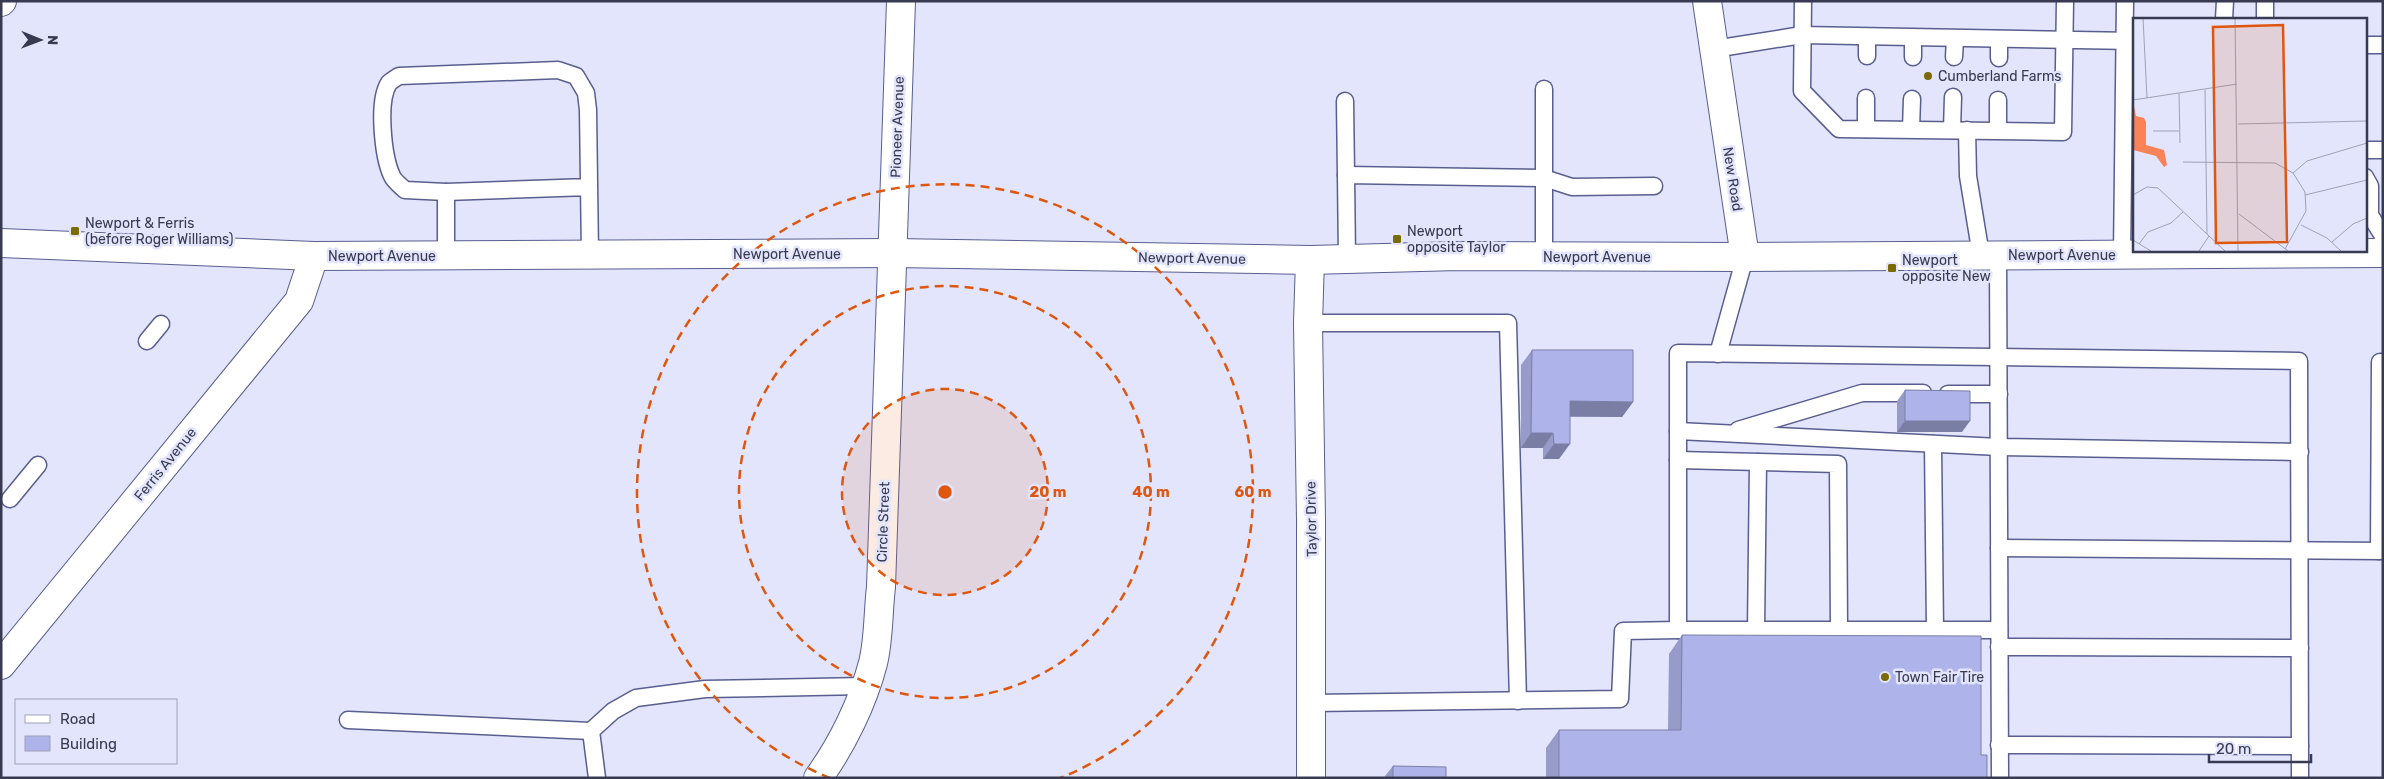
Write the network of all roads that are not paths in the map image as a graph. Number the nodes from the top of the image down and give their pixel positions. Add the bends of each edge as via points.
1 (901, 1) edge
2 (1707, 1) edge
3 (1803, 1) edge
4 (2065, 1) edge
5 (2126, 1) edge
6 (2225, 1) edge
7 (2265, 1) edge
8 (2224, 18) edge
9 (2264, 18) edge
10 (1802, 35) junction
11 (1867, 37) junction
12 (1913, 38) junction
13 (1955, 39) junction
14 (1999, 40) junction
15 (2065, 41) junction
16 (2130, 41) edge
17 (2366, 44) edge
18 (2383, 45) edge
19 (1714, 49) junction
20 (1867, 56) dead end
21 (1913, 57) dead end
22 (1954, 57) dead end
23 (1999, 58) dead end
24 (1544, 89) dead end
25 (1953, 97) dead end
26 (1866, 98) dead end
27 (1912, 99) dead end
28 (1998, 100) dead end
29 (1345, 102) dead end
30 (1866, 129) junction
31 (1911, 129) junction
32 (1960, 130) junction
33 (1998, 130) junction
34 (2366, 150) edge
35 (2383, 150) edge
36 (1346, 175) junction
37 (1544, 178) junction
38 (2366, 179) edge
39 (1654, 186) dead end
40 (589, 187) junction
41 (446, 192) junction
42 (2383, 236) edge
43 (1, 243) edge
44 (2319, 252) edge
45 (894, 253) junction
46 (2383, 253) edge
47 (446, 255) junction
48 (590, 255) junction
49 (1989, 255) junction
50 (2122, 255) junction
51 (314, 256) junction
52 (1544, 256) junction
53 (1745, 257) junction
54 (1346, 259) junction
55 (1310, 260) junction
56 (1308, 323) junction
57 (161, 324) dead end
58 (147, 342) dead end
59 (1718, 354) junction
60 (1999, 358) junction
61 (2383, 362) edge
62 (1999, 394) junction
63 (1678, 431) junction
64 (1727, 434) junction
65 (1933, 444) junction
66 (1999, 447) junction
67 (2300, 452) junction
68 (1678, 460) junction
69 (1758, 462) junction
70 (38, 465) dead end
71 (10, 499) dead end
72 (1999, 548) junction
73 (2300, 551) junction
74 (2381, 551) edge
75 (1678, 630) junction
76 (1756, 630) junction
77 (1839, 630) junction
78 (1935, 630) junction
79 (1999, 630) junction
80 (1999, 647) junction
81 (2300, 648) junction
82 (1, 665) edge
83 (864, 686) junction
84 (1518, 701) junction
85 (1311, 702) junction
86 (348, 720) dead end
87 (591, 731) junction
88 (1999, 745) junction
89 (2300, 746) junction
90 (597, 778) edge
91 (818, 778) edge
92 (1311, 778) edge
93 (2000, 778) edge
94 (2300, 778) edge

1 - 45 main road, Pioneer Avenue
2 - 19 main road, New Road
3 - 10 lane
4 - 15 lane
5 - 16 lane
6 - 8 lane
7 - 9 lane
10 - 11 lane
10 - 19 lane
10 - 30 lane via 1802,91 1839,129
11 - 12 lane
11 - 20 lane
12 - 13 lane
12 - 21 lane
13 - 14 lane
13 - 22 lane
14 - 15 lane
14 - 23 lane
15 - 16 lane
15 - 33 lane via 2063,132
16 - 50 lane
17 - 18 lane
19 - 53 main road, New Road
24 - 37 lane
25 - 32 lane
26 - 30 lane
27 - 31 lane
28 - 33 lane
29 - 36 lane
30 - 31 lane
31 - 32 lane
32 - 33 lane
32 - 49 lane via 1968,176
34 - 35 lane
36 - 37 lane
36 - 54 lane
37 - 39 lane via 1572,187
37 - 52 lane
38 - 42 lane via 2370,186 2370,215
40 - 41 lane
40 - 41 lane via 588,110 586,93 576,76 558,70 399,76 390,83 385,97 382,127 392,178 405,190
40 - 48 lane
41 - 47 lane
43 - 51 main road, Newport Avenue
44 - 46 main road, Newport Avenue
44 - 50 main road, Newport Avenue
45 - 48 main road, Newport Avenue
45 - 55 main road, Newport Avenue
45 - 83 main road, Circle Street via 881,587 873,663
47 - 48 main road, Newport Avenue
47 - 51 main road, Newport Avenue
49 - 50 main road, Newport Avenue
49 - 53 main road, Newport Avenue
49 - 60 lane
51 - 82 main road, Ferris Avenue via 299,300
52 - 53 main road, Newport Avenue
52 - 54 main road, Newport Avenue
53 - 59 lane, New Road
54 - 55 main road, Newport Avenue
55 - 56 main road, Taylor Drive
56 - 84 lane via 1508,323
56 - 85 main road, Taylor Drive
57 - 58 lane
59 - 60 lane
59 - 63 lane via 1678,353
60 - 62 lane
60 - 67 lane via 2299,361
61 - 74 lane via 2380,362
62 - 64 lane via 1862,393
62 - 66 lane
63 - 64 lane
63 - 68 lane
64 - 65 lane
65 - 66 lane
65 - 78 lane
66 - 67 lane
66 - 72 lane
67 - 73 lane
68 - 69 lane
68 - 75 lane
69 - 76 lane
69 - 77 lane via 1838,464
70 - 71 lane
72 - 73 lane
72 - 79 lane
73 - 74 lane
73 - 81 lane
75 - 76 lane
75 - 84 lane via 1623,631 1620,699
76 - 77 lane
77 - 78 lane
78 - 79 lane
79 - 80 lane
80 - 81 lane
80 - 88 lane
81 - 89 lane
83 - 87 lane via 705,688 636,698 613,711
83 - 91 main road, Circle Street via 854,714
84 - 85 lane
85 - 92 main road, Taylor Drive
86 - 87 lane
87 - 90 lane
88 - 89 lane
88 - 93 lane
89 - 94 lane

